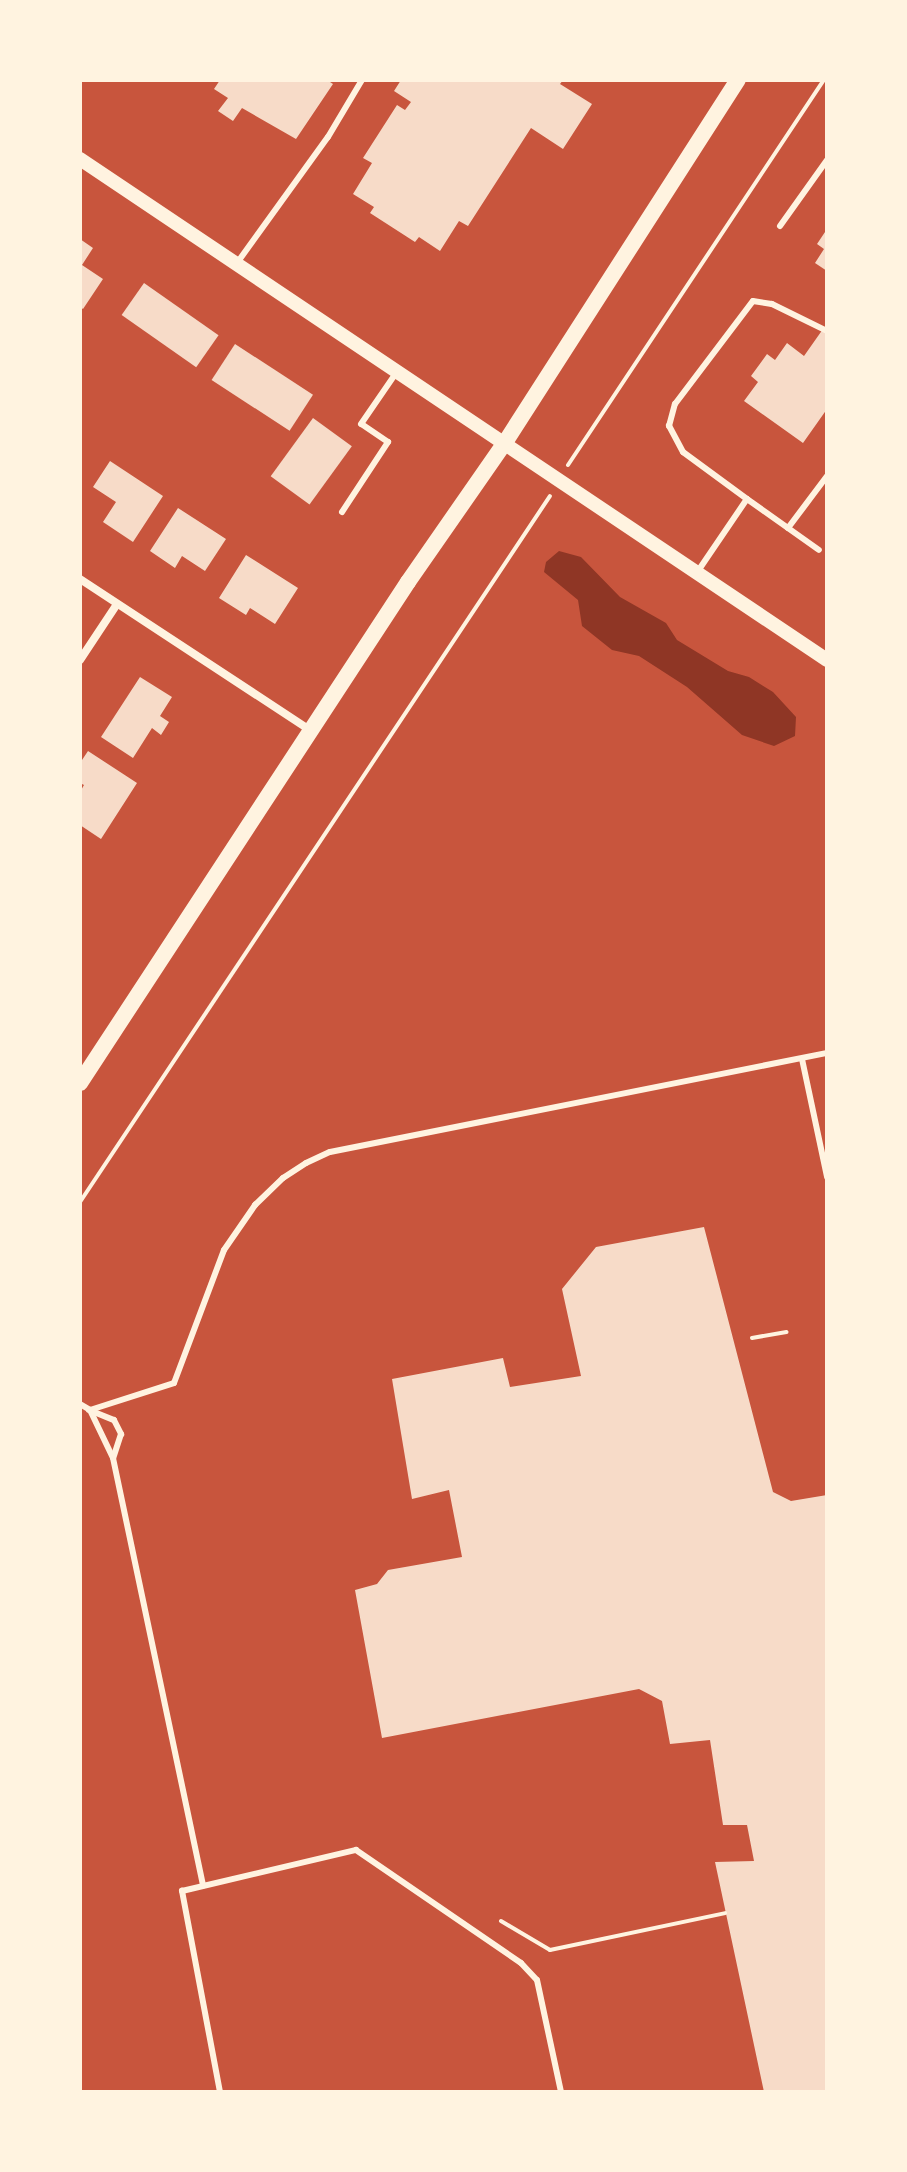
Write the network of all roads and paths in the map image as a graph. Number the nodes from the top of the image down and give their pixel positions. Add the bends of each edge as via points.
1 (362, 80) edge
2 (738, 80) edge
3 (824, 80) edge
4 (80, 159) edge
5 (827, 160) edge
6 (780, 226) dead end
7 (237, 263) junction
8 (827, 331) edge
9 (398, 370) junction
10 (506, 441) junction
11 (579, 447) dead end
12 (827, 476) edge
13 (747, 499) junction
14 (545, 505) dead end
15 (342, 512) dead end
16 (788, 528) junction
17 (819, 550) dead end
18 (698, 571) junction
19 (80, 579) edge
20 (117, 604) junction
21 (80, 660) edge
22 (827, 660) edge
23 (311, 731) junction
24 (827, 1053) edge
25 (802, 1059) junction
26 (80, 1083) edge
27 (827, 1177) edge
28 (80, 1202) edge
29 (786, 1332) dead end
30 (752, 1338) dead end
31 (80, 1406) edge
32 (90, 1410) junction
33 (113, 1458) junction
34 (203, 1886) junction
35 (725, 1913) dead end
36 (501, 1921) dead end
37 (220, 2092) edge
38 (561, 2092) edge

1 - 7 lane
2 - 10 main road
3 - 11 path
4 - 7 street
5 - 6 lane
7 - 9 street
8 - 13 lane via 772,304 753,301 675,404 669,426 683,452
9 - 10 street
9 - 15 lane via 361,424 388,442
10 - 18 street
10 - 23 main road
12 - 16 lane
13 - 16 lane
13 - 18 lane
14 - 28 path
16 - 17 lane
18 - 22 street
19 - 20 street
20 - 21 street
20 - 23 street
23 - 26 main road
24 - 25 lane
25 - 27 lane
25 - 32 lane via 330,1152 306,1163 255,1205 224,1250 174,1383
29 - 30 path
31 - 32 lane
32 - 33 lane
32 - 33 lane via 114,1420 121,1434
33 - 34 lane
34 - 37 lane via 182,1891
34 - 38 lane via 356,1850 521,1963 537,1980
35 - 36 path via 550,1950

